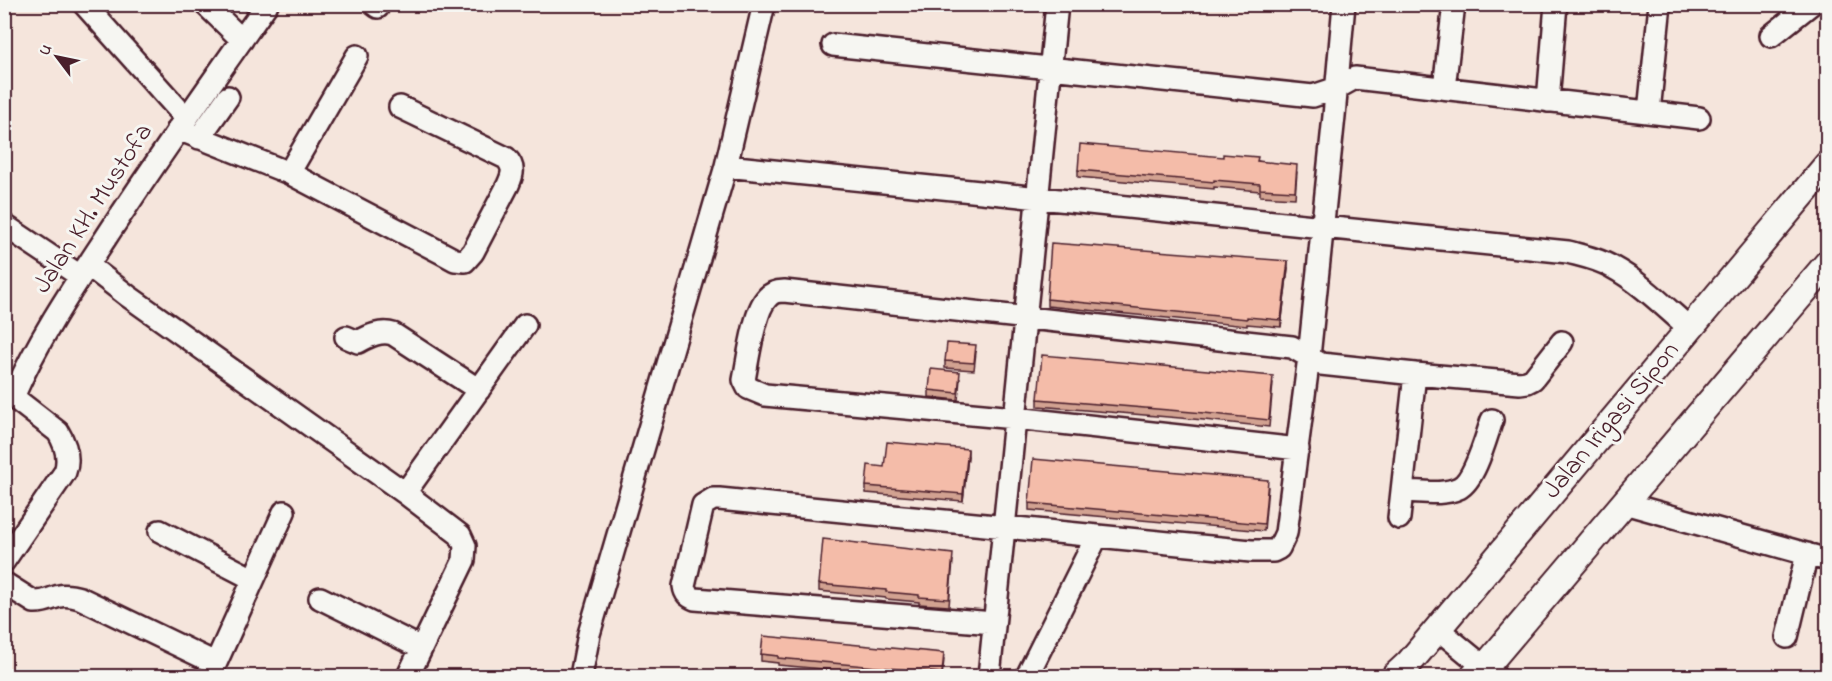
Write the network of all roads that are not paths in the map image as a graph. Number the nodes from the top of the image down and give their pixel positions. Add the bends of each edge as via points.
1 (84, 4) edge
2 (205, 4) edge
3 (267, 4) edge
4 (764, 4) edge
5 (1057, 4) edge
6 (1344, 4) edge
7 (1454, 4) edge
8 (1556, 4) edge
9 (1660, 4) edge
10 (1811, 4) edge
11 (1771, 36) dead end
12 (242, 40) junction
13 (833, 45) dead end
14 (357, 56) dead end
15 (1050, 69) junction
16 (1337, 88) junction
17 (1444, 88) junction
18 (228, 98) dead end
19 (1548, 100) junction
20 (400, 107) dead end
21 (1649, 112) junction
22 (1699, 118) dead end
23 (182, 124) junction
24 (200, 138) junction
25 (1827, 164) edge
26 (726, 166) junction
27 (289, 172) junction
28 (1037, 198) junction
29 (4, 225) edge
30 (1323, 226) junction
31 (1827, 263) edge
32 (84, 271) junction
33 (1025, 317) junction
34 (525, 325) dead end
35 (1689, 328) junction
36 (346, 337) dead end
37 (1562, 342) dead end
38 (1310, 357) junction
39 (1415, 374) junction
40 (479, 390) junction
41 (9, 394) edge
42 (1015, 418) junction
43 (1492, 420) dead end
44 (1298, 449) junction
45 (1402, 491) junction
46 (405, 493) junction
47 (1624, 503) junction
48 (284, 512) dead end
49 (1399, 518) dead end
50 (1004, 527) junction
51 (160, 531) dead end
52 (1097, 536) junction
53 (1807, 554) junction
54 (1827, 560) edge
55 (4, 561) edge
56 (253, 579) junction
57 (4, 583) edge
58 (320, 598) dead end
59 (994, 623) junction
60 (1441, 631) junction
61 (1787, 637) dead end
62 (421, 648) junction
63 (213, 670) edge
64 (1484, 671) edge
65 (408, 676) edge
66 (581, 676) edge
67 (989, 676) edge
68 (1027, 676) edge
69 (1395, 676) edge

1 - 23 street
2 - 12 street
3 - 12 street, Jalan KH. Mustofa
4 - 26 street
5 - 15 street
6 - 16 street
7 - 17 street
8 - 19 street
9 - 21 street
10 - 11 street
12 - 23 street, Jalan KH. Mustofa
13 - 15 street
14 - 27 street
15 - 16 street via 1313,96
15 - 28 street
16 - 17 street via 1356,78
16 - 30 street
17 - 19 street
18 - 24 street
19 - 21 street
20 - 27 street via 512,164 508,185 465,261 455,260
21 - 22 street
23 - 24 street
23 - 32 street, Jalan KH. Mustofa
24 - 27 street
25 - 35 street, Jalan Irigasi Sipon
26 - 28 street
26 - 66 street via 589,634
28 - 30 street
28 - 33 street
29 - 32 street
30 - 35 street via 1568,252 1594,259 1629,278
30 - 38 street
31 - 47 street
32 - 41 street, Jalan KH. Mustofa
32 - 46 street via 128,296
33 - 38 street via 1292,347
33 - 42 street
33 - 42 street via 777,291 761,307 744,380 748,388 765,394
34 - 40 street
35 - 60 street, Jalan Irigasi Sipon
36 - 40 street via 358,342 379,333 393,334
37 - 39 street via 1527,382
38 - 39 street via 1321,364
38 - 44 street
39 - 45 street
40 - 46 street
41 - 55 street, Jalan KH. Mustofa via 58,432 68,464
42 - 44 street
42 - 50 street
43 - 45 street via 1474,468 1463,485 1437,492
44 - 52 street via 1286,533 1279,548 1273,551
45 - 49 street
46 - 62 street via 460,535 465,546 464,560
47 - 53 street
47 - 64 street
48 - 56 street
50 - 52 street
50 - 59 street
50 - 59 street via 713,499 703,505 684,586 689,597 695,599
51 - 56 street
52 - 68 street
53 - 54 street
53 - 61 street
56 - 63 street
57 - 63 street via 39,603 65,594 80,598
58 - 62 street
59 - 67 street
60 - 64 street
60 - 69 street, Jalan Irigasi Sipon
62 - 65 street

